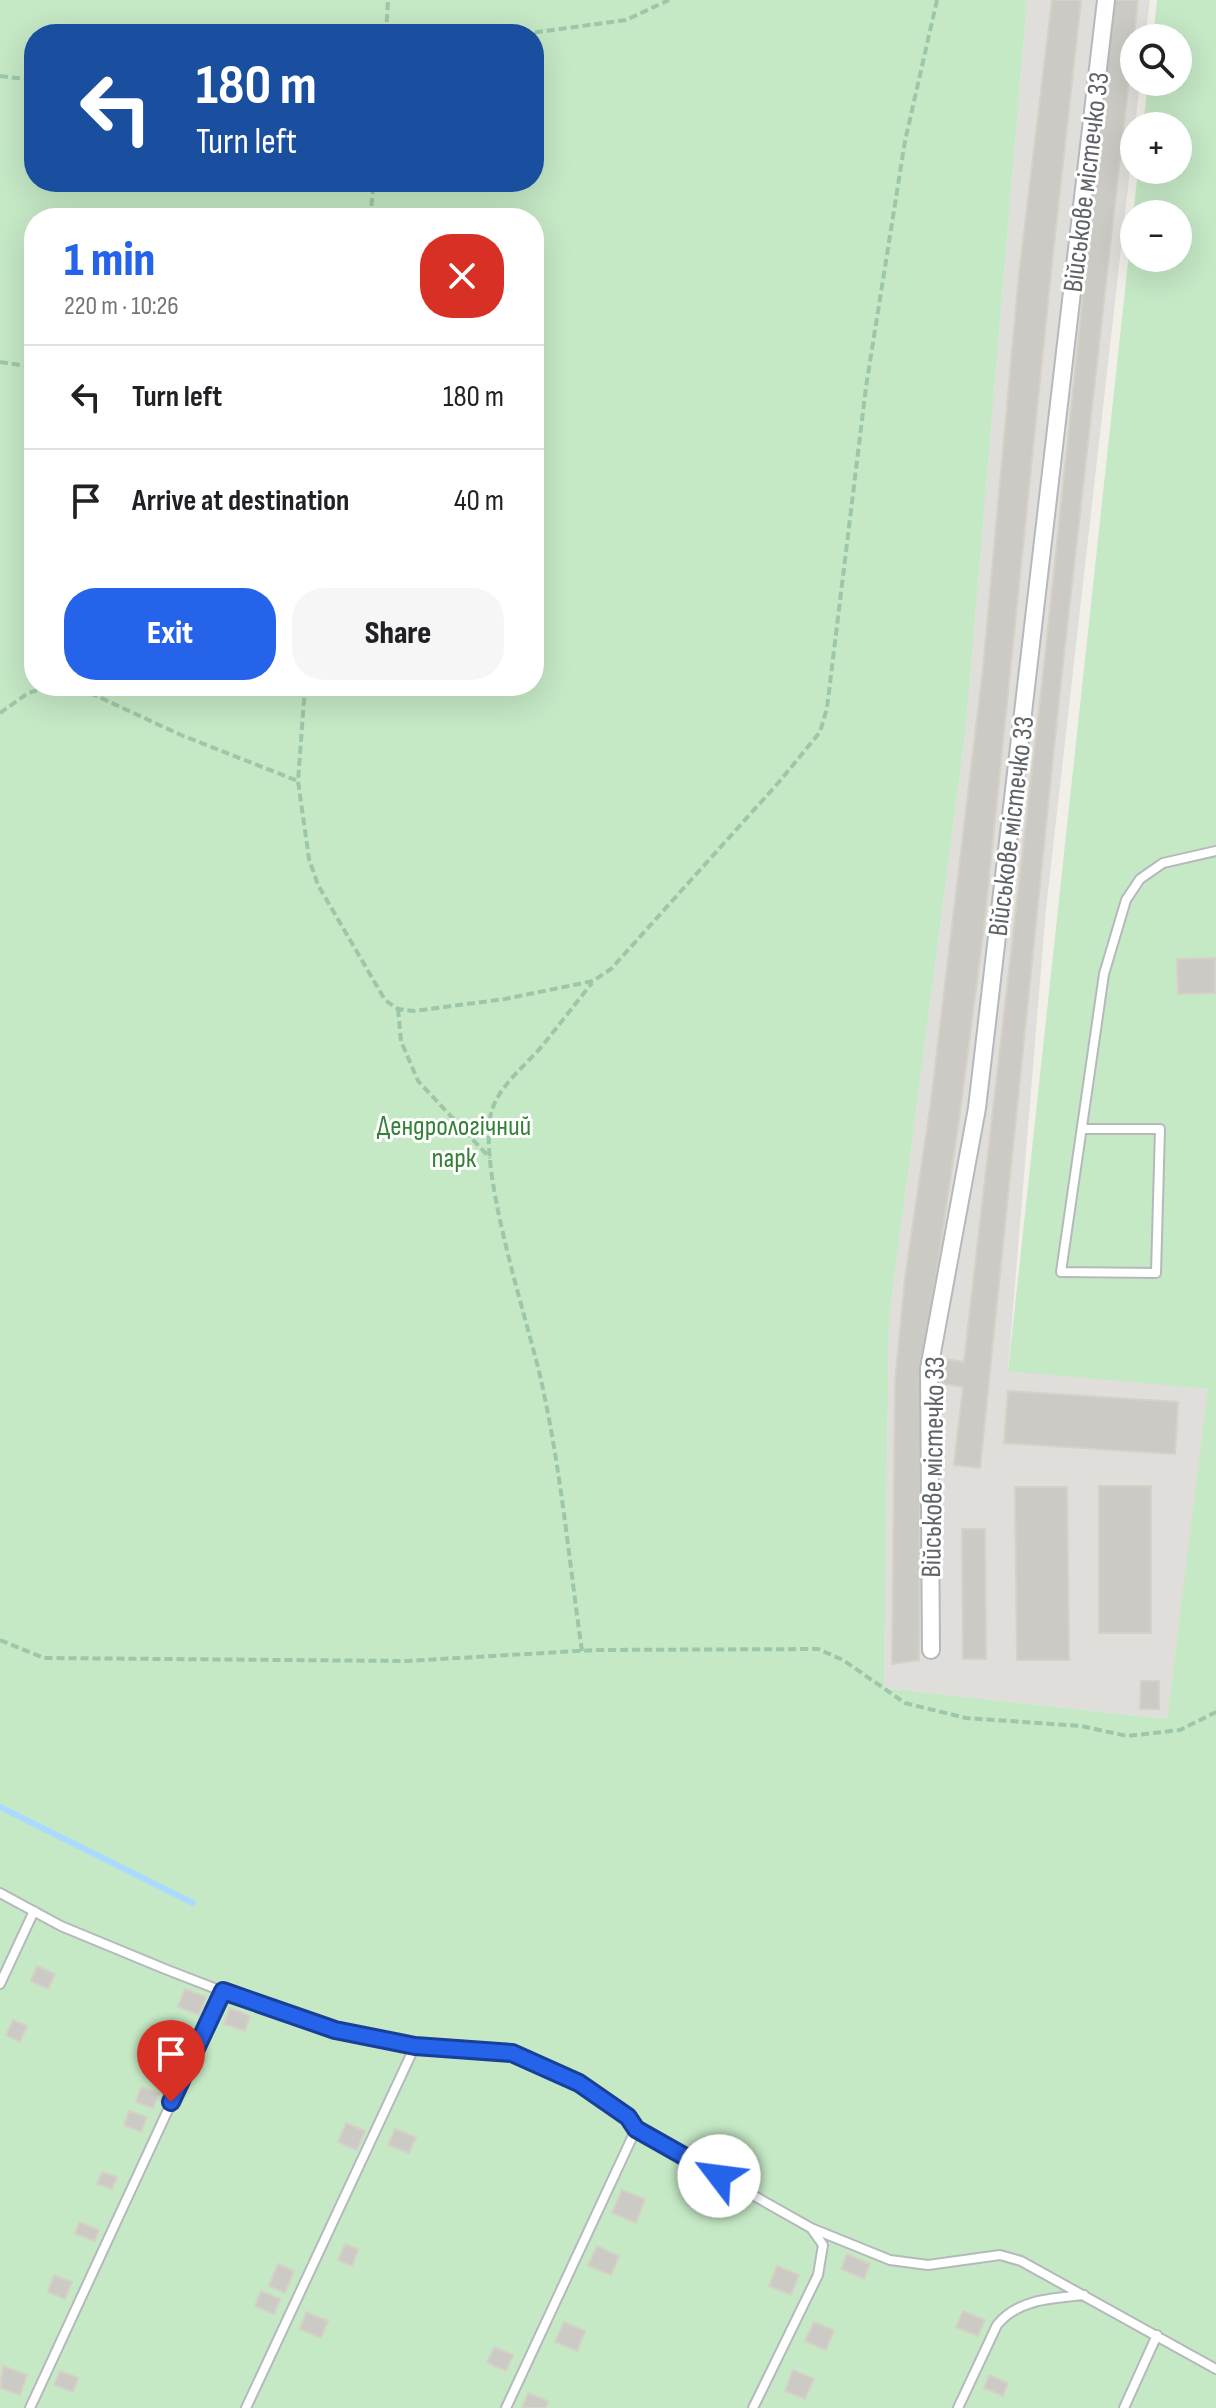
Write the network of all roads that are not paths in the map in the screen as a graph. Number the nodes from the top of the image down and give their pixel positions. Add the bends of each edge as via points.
1 (1106, 0) edge
2 (1216, 851) edge
3 (1082, 1129) junction
4 (931, 1650) dead end
5 (0, 1893) edge
6 (34, 1911) junction
7 (0, 1984) edge
8 (223, 1991) junction
9 (415, 2046) junction
10 (636, 2129) junction
11 (811, 2228) junction
12 (1087, 2295) junction
13 (1157, 2335) junction
14 (1216, 2369) edge
15 (30, 2408) edge
16 (246, 2408) edge
17 (506, 2408) edge
18 (753, 2408) edge
19 (958, 2408) edge
20 (1124, 2408) edge

1 - 4 street, Військове містечко 33 via 977,1108 929,1369
2 - 3 lane via 1163,863 1140,879 1126,900 1104,974
3 - 3 lane via 1061,1272 1156,1273 1160,1129
5 - 6 lane
6 - 7 lane
6 - 8 lane
8 - 9 lane via 335,2030
8 - 15 lane
9 - 10 lane via 512,2053 579,2083 628,2117
9 - 16 lane
10 - 11 lane
10 - 17 lane
11 - 12 lane via 890,2260 928,2265 1000,2255
11 - 18 lane via 823,2245 818,2275
12 - 13 lane
12 - 19 lane via 1027,2304 1005,2314
13 - 14 lane
13 - 20 lane

